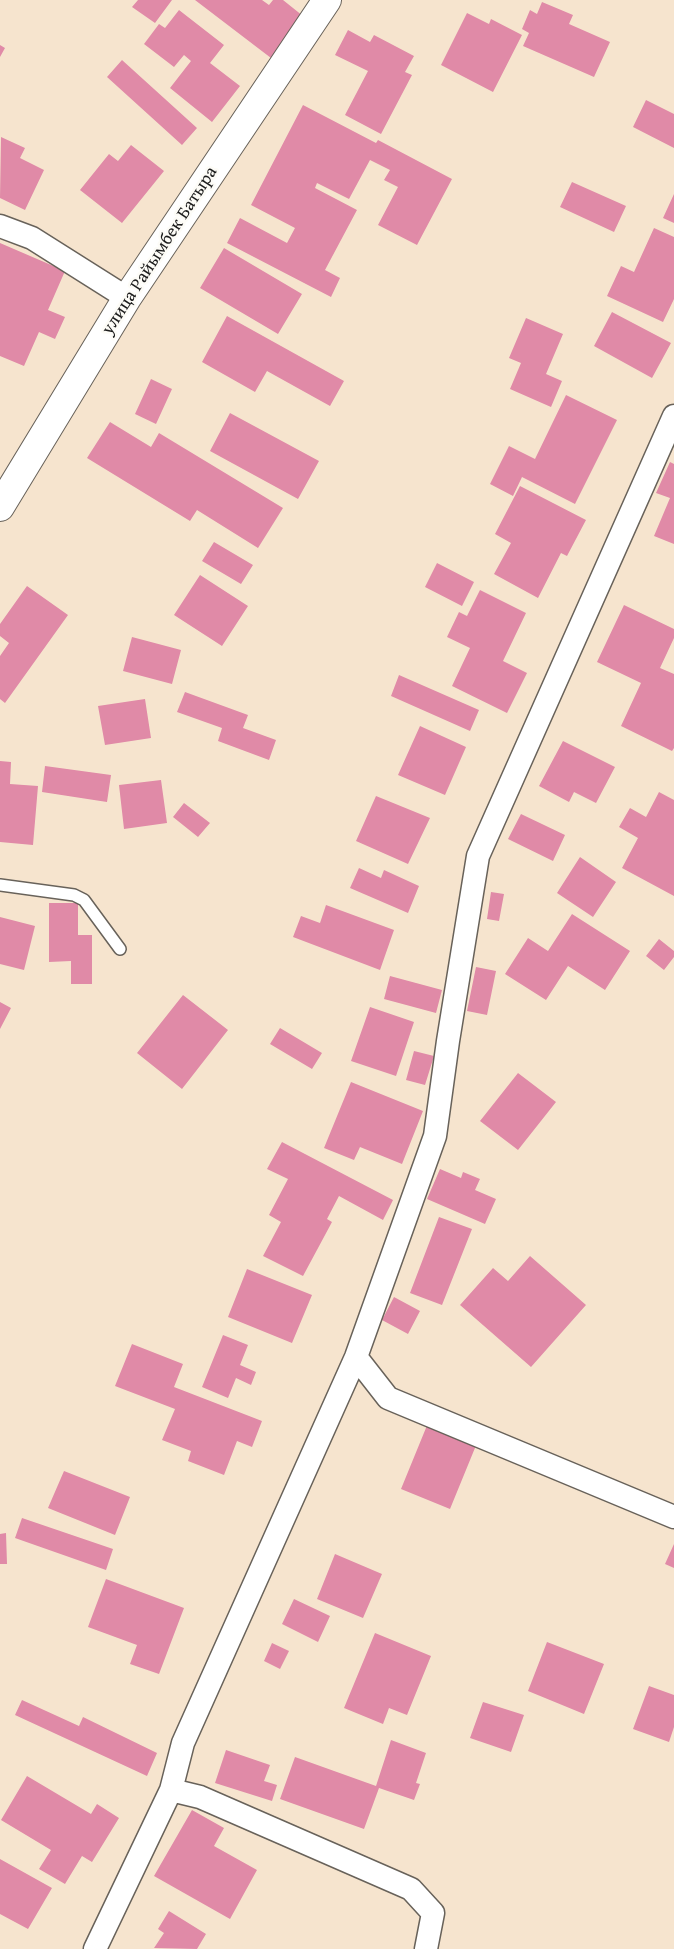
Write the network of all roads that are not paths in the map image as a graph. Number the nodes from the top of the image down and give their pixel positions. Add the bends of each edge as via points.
1 (326, 0) edge
2 (0, 226) edge
3 (128, 298) junction
4 (674, 416) edge
5 (0, 507) edge
6 (0, 885) edge
7 (120, 949) dead end
8 (356, 1357) junction
9 (674, 1517) edge
10 (171, 1790) junction
11 (95, 1949) edge
12 (426, 1949) edge

1 - 3 street, улица Райымбек Батыра
2 - 3 street via 32,238
3 - 5 street, улица Райымбек Батыра
4 - 8 street via 478,856 435,1136
6 - 7 lane via 74,895 84,900
8 - 9 street via 388,1398
8 - 10 street via 183,1743
10 - 11 street
10 - 12 street via 200,1797 411,1889 432,1913

